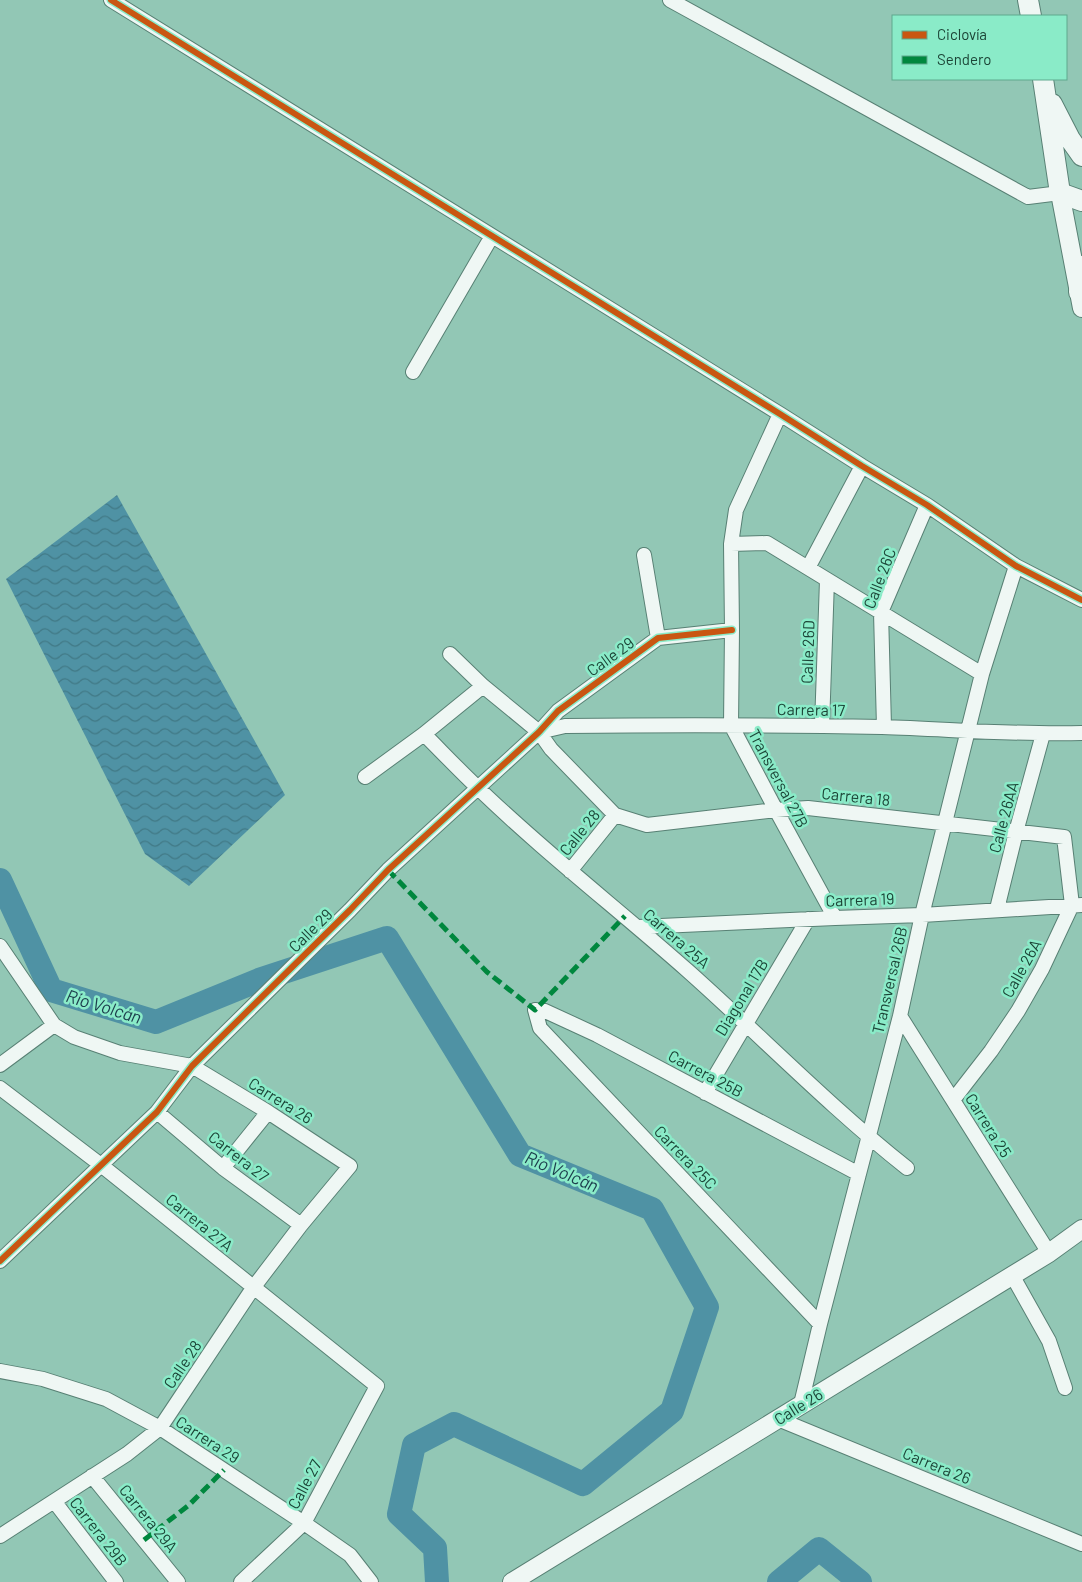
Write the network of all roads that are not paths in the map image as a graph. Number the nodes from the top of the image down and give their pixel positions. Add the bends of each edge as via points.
1 (111, 0) edge
2 (670, 0) edge
3 (1028, 0) edge
4 (1031, 15) edge
5 (1043, 82) edge
6 (1082, 156) edge
7 (1060, 193) junction
8 (1082, 201) edge
9 (492, 236) junction
10 (1082, 266) edge
11 (1081, 300) edge
12 (413, 372) dead end
13 (780, 414) junction
14 (862, 466) junction
15 (928, 505) junction
16 (731, 544) junction
17 (644, 555) dead end
18 (1016, 566) junction
19 (808, 568) junction
20 (827, 580) junction
21 (1082, 600) edge
22 (881, 612) junction
23 (732, 630) junction
24 (658, 638) junction
25 (450, 654) dead end
26 (982, 674) junction
27 (483, 686) junction
28 (731, 725) junction
29 (822, 726) junction
30 (884, 727) junction
31 (539, 732) junction
32 (968, 732) junction
33 (1082, 733) edge
34 (424, 734) junction
35 (1043, 734) junction
36 (365, 778) dead end
37 (477, 788) junction
38 (776, 810) junction
39 (615, 815) junction
40 (945, 823) junction
41 (1016, 832) junction
42 (570, 871) junction
43 (1077, 905) edge
44 (997, 909) junction
45 (922, 915) junction
46 (835, 918) junction
47 (808, 919) junction
48 (639, 927) junction
49 (0, 946) edge
50 (535, 1010) joint
51 (900, 1016) junction
52 (746, 1023) junction
53 (54, 1025) junction
54 (0, 1065) edge
55 (192, 1066) junction
56 (0, 1088) edge
57 (705, 1092) junction
58 (953, 1100) junction
59 (157, 1112) junction
60 (268, 1112) junction
61 (868, 1137) junction
62 (101, 1165) junction
63 (350, 1166) joint
64 (223, 1168) junction
65 (907, 1168) dead end
66 (858, 1174) junction
67 (301, 1224) junction
68 (1082, 1228) edge
69 (1050, 1253) junction
70 (0, 1261) edge
71 (1012, 1275) junction
72 (253, 1288) junction
73 (820, 1324) junction
74 (0, 1371) edge
75 (377, 1386) joint
76 (1066, 1388) dead end
77 (801, 1404) junction
78 (778, 1419) junction
79 (160, 1428) junction
80 (92, 1476) junction
81 (54, 1501) junction
82 (304, 1523) junction
83 (0, 1536) edge
84 (1082, 1544) edge
85 (116, 1582) edge
86 (178, 1582) edge
87 (241, 1582) edge
88 (371, 1582) edge
89 (512, 1582) edge

1 - 9 street
2 - 7 street via 1028,197
3 - 4 highway
5 - 6 highway via 1056,113
5 - 7 highway
7 - 8 highway
7 - 11 main road
9 - 12 street
9 - 13 street
10 - 11 highway
13 - 14 street
13 - 16 street, Transversal 27B via 736,510
14 - 15 street
14 - 19 street
15 - 18 street
15 - 22 street, Calle 26C
16 - 19 street via 767,543
16 - 23 street, Transversal 27B
17 - 24 street
18 - 21 street
18 - 26 street, Transversal 26B
19 - 20 street
20 - 22 street
20 - 29 street, Calle 26D
22 - 26 street
22 - 30 street, Calle 26C
23 - 24 street
23 - 28 street, Transversal 27B
24 - 31 street, Calle 29 via 558,711
25 - 27 street
26 - 32 street, Transversal 26B
27 - 31 street
27 - 34 street
28 - 29 street, Carrera 17
28 - 31 street, Carrera 17 via 565,726
28 - 38 street, Transversal 27B
29 - 30 street, Carrera 17
30 - 32 street, Carrera 17
31 - 37 street, Calle 29
31 - 39 street via 551,749
32 - 35 street, Carrera 17
32 - 40 street, Transversal 26B
33 - 35 street, Carrera 17
34 - 36 street
34 - 37 street, Carrera 25A
35 - 41 street, Calle 26AA
37 - 42 street, Carrera 25A
37 - 55 street, Calle 29 via 388,870
38 - 39 street, Carrera 18 via 647,825
38 - 40 street, Carrera 18 via 808,808
38 - 46 street, Transversal 27B
39 - 42 street, Calle 28
40 - 41 street, Carrera 18
40 - 45 street, Transversal 26B
41 - 43 street, Carrera 18 via 1064,837
41 - 44 street, Calle 26AA
42 - 48 street, Carrera 25A
43 - 44 street, Carrera 19
43 - 58 street, Calle 26A via 1018,1010
44 - 45 street, Carrera 19
45 - 46 street, Carrera 19
45 - 51 street, Transversal 26B
46 - 47 street, Carrera 19
47 - 48 street, Carrera 19
47 - 52 street, Diagonal 17B
48 - 52 street, Carrera 25A
49 - 53 street
50 - 57 street, Carrera 25B via 545,1010 597,1034
50 - 73 street, Carrera 25C via 540,1028
51 - 58 street, Carrera 25
51 - 61 street, Transversal 26B
52 - 57 street, Diagonal 17B
52 - 61 street, Carrera 25A
53 - 54 street
53 - 55 street via 74,1037 120,1052
55 - 59 street, Calle 29
55 - 60 street, Carrera 26
56 - 62 street, Carrera 27A
57 - 66 street, Carrera 25B
58 - 69 street, Carrera 25
59 - 62 street, Calle 29
59 - 64 street, Carrera 27
60 - 63 street, Carrera 26
60 - 64 street
61 - 65 street, Carrera 25A
61 - 66 street, Transversal 26B
62 - 70 street, Calle 29
62 - 72 street, Carrera 27A
63 - 67 street, Calle 28
64 - 67 street, Carrera 27
66 - 73 street, Transversal 26B
67 - 72 street, Calle 28
68 - 69 main road, Calle 26
69 - 71 main road, Calle 26
71 - 76 street via 1049,1341
71 - 77 main road, Calle 26
72 - 75 street, Carrera 27A
72 - 79 street, Calle 28
73 - 77 street, Transversal 26B
74 - 79 street, Carrera 29 via 43,1379 106,1399
75 - 82 street, Calle 27
77 - 78 main road, Calle 26
78 - 84 street, Carrera 26
78 - 89 main road, Calle 26
79 - 80 street, Calle 28
79 - 82 street, Carrera 29
80 - 81 street, Calle 28
80 - 86 street, Carrera 29A
81 - 83 street, Calle 28
81 - 85 street, Carrera 29B
82 - 87 street, Calle 27
82 - 88 street, Carrera 29 via 350,1555

